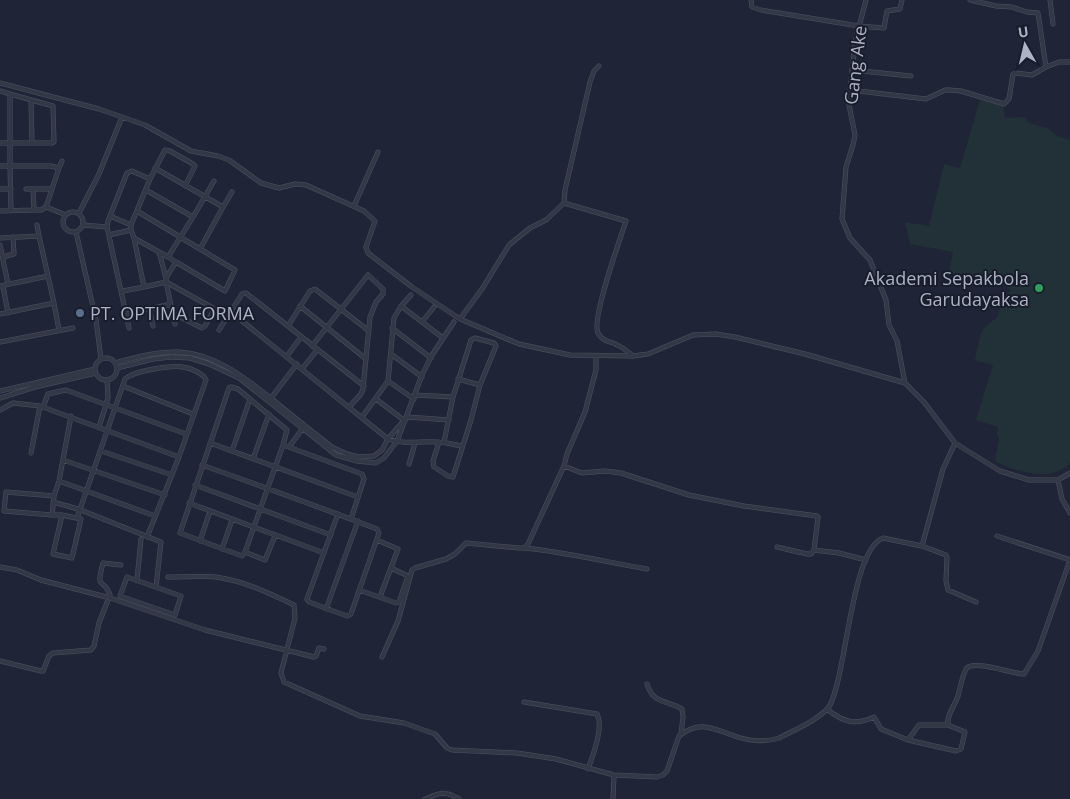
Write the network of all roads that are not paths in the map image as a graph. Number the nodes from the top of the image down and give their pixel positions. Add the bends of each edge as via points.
1 (751, 0) edge
2 (866, 0) edge
3 (902, 0) edge
4 (970, 0) edge
5 (1012, 0) edge
6 (1050, 0) edge
7 (1012, 7) junction
8 (1053, 24) dead end
9 (859, 26) junction
10 (1070, 62) edge
11 (598, 66) dead end
12 (1046, 67) junction
13 (852, 70) junction
14 (911, 76) dead end
15 (0, 83) edge
16 (850, 90) junction
17 (0, 92) edge
18 (10, 94) junction
19 (31, 100) junction
20 (122, 117) junction
21 (0, 143) edge
22 (10, 143) junction
23 (32, 143) junction
24 (378, 152) dead end
25 (62, 161) dead end
26 (0, 166) edge
27 (10, 166) junction
28 (59, 168) junction
29 (155, 168) junction
30 (150, 179) junction
31 (214, 181) dead end
32 (185, 186) junction
33 (11, 188) junction
34 (0, 189) edge
35 (26, 189) dead end
36 (51, 189) junction
37 (33, 190) junction
38 (146, 190) junction
39 (232, 192) dead end
40 (204, 196) junction
41 (564, 203) junction
42 (354, 206) junction
43 (46, 207) junction
44 (223, 207) junction
45 (34, 210) junction
46 (11, 211) junction
47 (137, 211) junction
48 (0, 212) edge
49 (79, 213) junction
50 (66, 215) junction
51 (110, 216) junction
52 (193, 217) junction
53 (37, 224) dead end
54 (83, 225) junction
55 (131, 225) junction
56 (107, 227) junction
57 (131, 230) junction
58 (76, 232) junction
59 (108, 235) junction
60 (40, 236) junction
61 (13, 237) junction
62 (181, 237) junction
63 (0, 238) edge
64 (134, 238) junction
65 (0, 245) edge
66 (200, 249) junction
67 (159, 252) junction
68 (3, 257) junction
69 (168, 257) junction
70 (176, 262) junction
71 (48, 276) junction
72 (166, 280) junction
73 (8, 284) junction
74 (1, 286) edge
75 (144, 287) junction
76 (122, 291) junction
77 (411, 295) dead end
78 (54, 303) junction
79 (171, 304) junction
80 (300, 306) junction
81 (401, 306) junction
82 (434, 307) dead end
83 (149, 308) junction
84 (342, 310) junction
85 (231, 312) junction
86 (8, 313) junction
87 (0, 314) edge
88 (127, 314) junction
89 (174, 314) junction
90 (460, 320) junction
91 (422, 322) junction
92 (454, 322) dead end
93 (175, 324) dead end
94 (153, 326) dead end
95 (288, 326) junction
96 (73, 328) dead end
97 (130, 328) dead end
98 (326, 328) junction
99 (392, 328) junction
100 (59, 330) junction
101 (219, 330) dead end
102 (369, 331) junction
103 (300, 337) junction
104 (443, 338) junction
105 (0, 342) edge
106 (312, 346) junction
107 (317, 350) junction
108 (391, 354) junction
109 (287, 356) junction
110 (596, 356) junction
111 (633, 356) junction
112 (430, 358) junction
113 (101, 359) junction
114 (366, 359) junction
115 (115, 363) junction
116 (297, 364) junction
117 (117, 368) junction
118 (302, 369) junction
119 (96, 371) junction
120 (422, 377) junction
121 (458, 379) junction
122 (107, 380) junction
123 (388, 381) junction
124 (905, 383) junction
125 (480, 385) junction
126 (123, 386) junction
127 (364, 386) junction
128 (0, 391) edge
129 (0, 397) edge
130 (415, 397) junction
131 (453, 397) junction
132 (271, 398) junction
133 (376, 398) junction
134 (250, 399) junction
135 (106, 405) junction
136 (42, 406) junction
137 (350, 406) junction
138 (115, 408) junction
139 (0, 410) edge
140 (193, 414) junction
141 (269, 414) junction
142 (71, 416) junction
143 (362, 417) junction
144 (405, 419) junction
145 (449, 420) junction
146 (99, 427) junction
147 (304, 427) junction
148 (107, 430) junction
149 (186, 434) junction
150 (388, 438) junction
151 (397, 441) junction
152 (441, 442) junction
153 (210, 443) junction
154 (415, 443) junction
155 (955, 443) junction
156 (283, 445) junction
157 (462, 446) junction
158 (289, 447) junction
159 (101, 451) junction
160 (232, 451) junction
161 (31, 453) dead end
162 (179, 457) junction
163 (253, 459) junction
164 (62, 460) junction
165 (409, 464) dead end
166 (202, 465) junction
167 (564, 466) junction
168 (275, 467) junction
169 (93, 471) junction
170 (1070, 473) edge
171 (172, 475) junction
172 (1058, 480) junction
173 (59, 481) junction
174 (195, 485) junction
175 (267, 489) junction
176 (86, 490) junction
177 (164, 495) junction
178 (54, 496) junction
179 (358, 497) junction
180 (53, 502) junction
181 (189, 503) junction
182 (78, 509) junction
183 (260, 509) junction
184 (210, 511) junction
185 (1070, 513) edge
186 (338, 514) junction
187 (52, 515) junction
188 (62, 515) junction
189 (155, 516) junction
190 (77, 518) junction
191 (351, 519) junction
192 (232, 520) junction
193 (358, 521) junction
194 (254, 528) junction
195 (331, 535) junction
196 (275, 536) junction
197 (997, 536) dead end
198 (147, 537) junction
199 (141, 539) dead end
200 (377, 540) junction
201 (200, 541) junction
202 (922, 546) junction
203 (777, 547) dead end
204 (524, 548) junction
205 (222, 549) junction
206 (814, 550) junction
207 (245, 552) junction
208 (324, 553) junction
209 (866, 560) junction
210 (1070, 560) edge
211 (121, 565) dead end
212 (0, 566) edge
213 (391, 568) junction
214 (647, 569) dead end
215 (168, 577) dead end
216 (137, 580) junction
217 (156, 587) junction
218 (359, 590) junction
219 (110, 598) junction
220 (380, 598) junction
221 (976, 602) dead end
222 (326, 609) junction
223 (286, 649) junction
224 (324, 649) dead end
225 (382, 657) dead end
226 (0, 661) edge
227 (647, 684) dead end
228 (524, 702) dead end
229 (827, 709) junction
230 (948, 725) junction
231 (681, 734) junction
232 (908, 740) junction
233 (590, 769) junction
234 (614, 775) junction
235 (425, 799) edge
236 (459, 799) edge
237 (613, 799) edge

1 - 9 street via 752,7 761,10
2 - 9 street, Gang Ake
3 - 9 street via 900,9 887,11 884,28
4 - 7 street
5 - 7 street
6 - 8 street
7 - 12 street via 1039,14
9 - 13 street, Gang Ake
10 - 12 street
11 - 41 street via 590,82
12 - 16 street via 1034,75 1013,74 1009,99 1004,104 950,90 926,99
13 - 14 street
13 - 16 street, Gang Ake
15 - 20 street
16 - 124 street, Gang Ake via 849,105 855,135 846,167 842,220 850,238 870,260 886,300 889,325 897,341
17 - 18 street
18 - 19 street
18 - 22 street
19 - 23 street
19 - 23 street via 53,106 54,143
20 - 42 street via 146,125 191,151 229,160 261,183 279,188 306,185
20 - 49 street
21 - 22 street
22 - 23 street
22 - 27 street
24 - 42 street
25 - 28 street
26 - 27 street
27 - 28 street
27 - 33 street
28 - 36 street
29 - 30 street
29 - 32 street
29 - 32 street via 165,150 170,150 194,166
30 - 38 street
30 - 51 street via 132,171 127,173
31 - 40 street
32 - 40 street
33 - 34 street
33 - 46 street
35 - 37 street
36 - 37 street
36 - 43 street
37 - 45 street
38 - 47 street
38 - 52 street
39 - 44 street
40 - 44 street
40 - 52 street
41 - 90 street via 546,220 509,245
41 - 111 street via 626,220 597,328 605,341 619,345
42 - 90 street via 375,221 366,247 368,253
43 - 45 street
43 - 50 street
44 - 66 street
45 - 46 street
46 - 48 street
47 - 55 street
47 - 62 street
49 - 50 street
49 - 54 street
50 - 58 street via 64,226 68,231
51 - 55 street
51 - 56 street
52 - 62 street
53 - 60 street
54 - 56 street
54 - 58 street
55 - 57 street
56 - 59 street
57 - 59 street
57 - 64 street
58 - 113 street via 96,320
59 - 76 street
60 - 61 street
60 - 71 street
61 - 63 street
61 - 68 street via 14,254
62 - 66 street
62 - 69 street
64 - 67 street
64 - 75 street
65 - 68 street
66 - 70 street via 235,270 225,291
67 - 69 street
67 - 72 street
68 - 73 street
69 - 70 street
70 - 72 street
71 - 73 street
71 - 78 street
72 - 75 street
72 - 79 street
72 - 89 street via 214,310 202,328
73 - 74 street
74 - 86 street
75 - 76 street
76 - 88 street
77 - 81 street
78 - 86 street
78 - 100 street
79 - 83 street
79 - 89 street
80 - 84 street via 310,290 315,289
80 - 95 street
80 - 98 street
81 - 91 street
81 - 99 street via 395,314
82 - 91 street
83 - 88 street
83 - 94 street
84 - 98 street
84 - 102 street
84 - 102 street via 368,276 374,280 384,291 373,308
85 - 95 street via 242,294 246,293
85 - 101 street
85 - 109 street
86 - 87 street
88 - 97 street
89 - 93 street
90 - 110 street via 519,344 570,355
91 - 104 street
92 - 104 street
95 - 103 street
96 - 100 street
98 - 106 street
98 - 114 street
99 - 108 street
99 - 112 street
100 - 105 street
102 - 114 street
103 - 106 street
103 - 109 street
104 - 112 street
106 - 107 street
107 - 118 street
107 - 127 street
108 - 120 street
108 - 123 street
109 - 116 street
110 - 111 street
110 - 167 street via 596,370 585,412
111 - 124 street via 648,354 693,335 716,334 805,354
112 - 120 street
113 - 115 street via 108,358
113 - 119 street
114 - 127 street
115 - 117 street
115 - 132 street via 165,353 190,354 233,370
116 - 118 street
116 - 132 street
117 - 122 street via 116,374
117 - 147 street via 152,359 190,358 239,378
118 - 137 street
119 - 122 street via 100,378
119 - 128 street
119 - 129 street
120 - 130 street
121 - 125 street
121 - 125 street via 471,340 491,341 496,346
121 - 131 street
122 - 135 street
123 - 130 street
123 - 133 street
124 - 155 street
125 - 157 street
126 - 138 street
126 - 140 street
126 - 140 street via 125,378 132,374 184,367 206,378
127 - 137 street
130 - 131 street
130 - 144 street
131 - 145 street
132 - 147 street
133 - 143 street
133 - 144 street
134 - 141 street
134 - 153 street via 238,389 229,388
134 - 160 street
135 - 136 street via 66,390 48,394
135 - 138 street
135 - 146 street
136 - 139 street via 12,403
136 - 142 street
136 - 161 street
137 - 143 street
138 - 148 street
138 - 149 street
140 - 149 street
141 - 156 street via 286,428
141 - 163 street
142 - 146 street
142 - 164 street
143 - 150 street
144 - 145 street
144 - 150 street
144 - 151 street
145 - 152 street
146 - 148 street
147 - 150 street via 337,450 360,457 378,454
147 - 151 street via 336,455 357,461 372,463 382,460
147 - 158 street
148 - 159 street
148 - 162 street
149 - 162 street
150 - 151 street
151 - 154 street
152 - 154 street
152 - 157 street
152 - 157 street via 433,464 451,478
153 - 160 street
153 - 166 street
154 - 165 street
155 - 172 street via 1000,471 1016,477
155 - 202 street via 943,469
156 - 158 street
156 - 168 street
158 - 179 street via 362,474 364,479
159 - 169 street
159 - 171 street
160 - 163 street
162 - 171 street
163 - 168 street
164 - 169 street
164 - 173 street
166 - 174 street
166 - 175 street
167 - 204 street
167 - 206 street via 582,473 621,473 689,496 818,516
168 - 175 street
168 - 179 street
169 - 176 street
169 - 177 street
170 - 172 street
171 - 177 street
172 - 185 street via 1062,499
173 - 176 street
173 - 178 street
174 - 181 street
174 - 183 street
175 - 183 street
175 - 186 street
176 - 182 street
176 - 189 street
177 - 189 street
178 - 180 street
178 - 187 street via 6,492 4,511
179 - 191 street
180 - 182 street
180 - 187 street
181 - 184 street
181 - 201 street via 180,533
182 - 190 street
182 - 198 street
183 - 194 street
183 - 195 street
184 - 192 street
184 - 201 street
186 - 191 street
186 - 195 street
187 - 188 street
188 - 190 street
188 - 190 street via 53,554 72,558 81,519
189 - 198 street
191 - 193 street
192 - 194 street
192 - 205 street
193 - 200 street via 377,528
193 - 222 street
194 - 196 street
194 - 207 street
195 - 208 street
196 - 207 street via 265,560
196 - 208 street
197 - 210 street
198 - 217 street via 161,542
199 - 216 street
200 - 213 street via 398,548
200 - 218 street
201 - 205 street
202 - 209 street via 883,538 875,542
202 - 221 street via 946,554 948,590
203 - 206 street via 807,554
204 - 214 street
204 - 225 street via 466,543 446,559 414,568 398,621
205 - 207 street via 239,556
206 - 209 street
208 - 222 street via 307,599
209 - 229 street via 856,588 839,678
210 - 230 street via 1040,645 1024,674 968,667
211 - 219 street via 105,563 102,566 99,580 110,592
212 - 219 street
213 - 220 street
213 - 220 street via 408,576 399,602
215 - 223 street via 213,577 234,581 261,589 293,605 294,618
216 - 217 street
216 - 217 street via 127,577 120,596 175,615 181,596
218 - 220 street
218 - 222 street via 349,616
219 - 223 street via 205,630
219 - 226 street via 91,650 53,653 41,671
223 - 224 street via 314,657 319,648
223 - 233 street via 281,673 284,682 353,714 436,734 452,750 517,752
227 - 231 street via 657,699 682,709
228 - 233 street via 598,714 598,737
229 - 231 street via 802,726 772,740 744,738 708,726
229 - 232 street via 846,721 874,717 880,730
230 - 232 street via 919,725
230 - 232 street via 965,732 963,745 958,750
231 - 234 street via 670,766 663,775
233 - 234 street
234 - 237 street
235 - 236 street via 446,793

